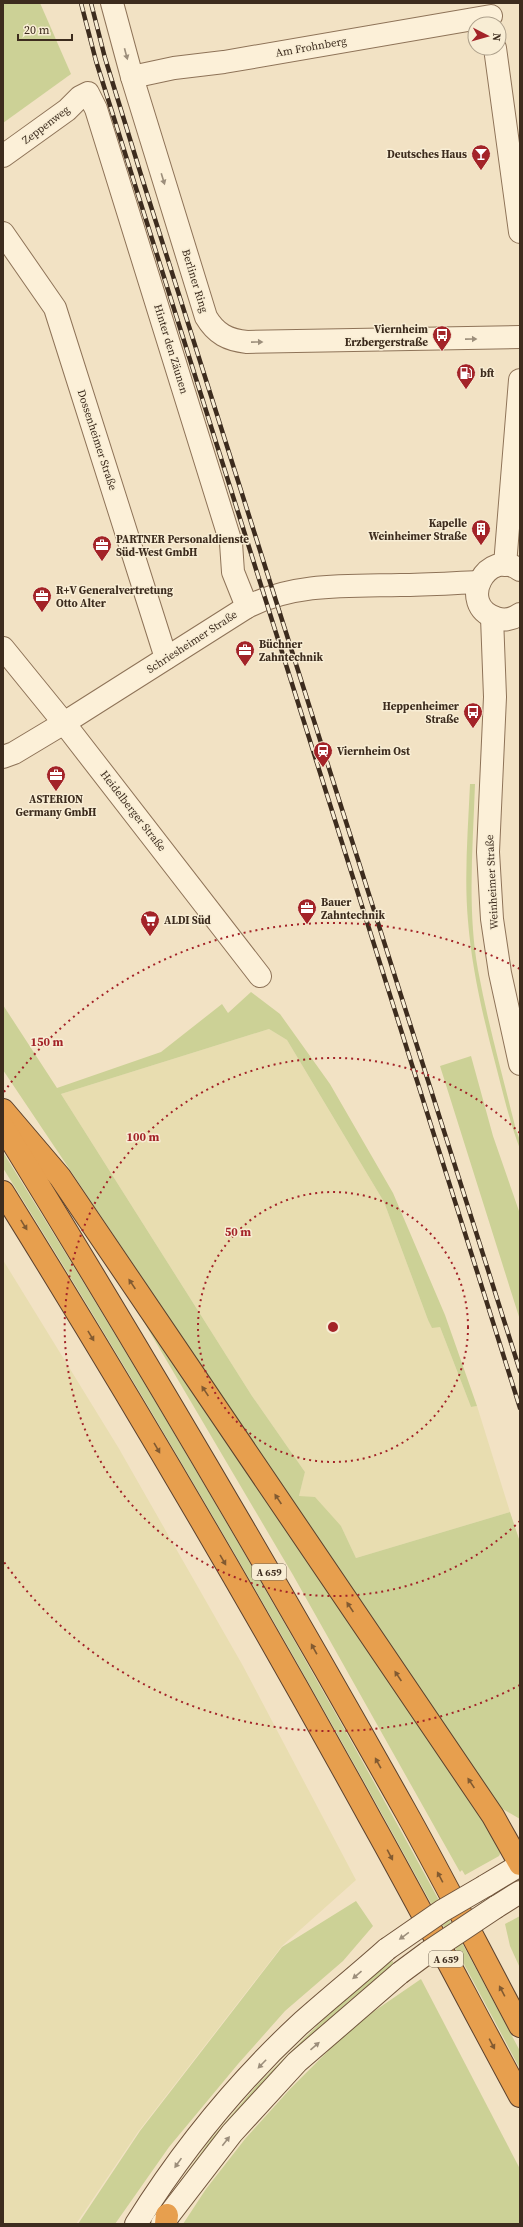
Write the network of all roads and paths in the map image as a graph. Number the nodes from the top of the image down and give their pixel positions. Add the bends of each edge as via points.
1 (112, 3) edge
2 (490, 14) edge
3 (496, 56) edge
4 (132, 77) junction
5 (88, 93) joint
6 (3, 156) edge
7 (520, 232) edge
8 (3, 233) edge
9 (520, 337) edge
10 (520, 380) edge
11 (513, 568) edge
12 (479, 591) junction
13 (247, 607) junction
14 (507, 617) edge
15 (3, 648) edge
16 (166, 658) junction
17 (64, 723) junction
18 (3, 757) edge
19 (260, 976) dead end
20 (520, 1064) edge
21 (3, 1110) edge
22 (3, 1127) edge
23 (3, 1192) edge
24 (493, 1816) junction
25 (520, 1827) edge
26 (520, 1864) edge
27 (520, 1892) edge
28 (520, 2026) edge
29 (520, 2096) edge
30 (165, 2221) edge
31 (136, 2224) edge

1 -> 4 street, Berliner Ring
2 - 4 street, Am Frohnberg
3 - 7 street
4 -> 9 street, Berliner Ring via 206,317 220,335 247,342
5 - 6 street, Zeppenweg
5 - 13 street, Hinter den Zäunen via 96,109 229,536 233,572
8 - 16 street, Dossenheimer Straße via 55,308
10 - 11 street
11 - 12 street via 490,569
12 - 13 street, Schriesheimer Straße via 400,585 350,585 274,594
12 - 14 street via 481,607
13 - 16 street, Schriesheimer Straße
14 - 20 street, Weinheimer Straße via 495,697 488,852 492,919 501,981
15 - 17 street, Heidelberger Straße
16 - 17 street, Schriesheimer Straße
17 - 18 street, Schriesheimer Straße
17 - 19 street, Heidelberger Straße
24 -> 21 highway via 60,1177
28 -> 22 highway, A 659 via 408,1817 298,1621 167,1396
23 -> 29 highway, A 659 via 138,1414 268,1636 372,1821
24 - 25 highway
24 - 26 highway
26 -> 31 street, bridge via 442,1911 387,1949 299,2026 237,2090 187,2151
30 -> 27 street, bridge via 232,2133 297,2062 400,1973

